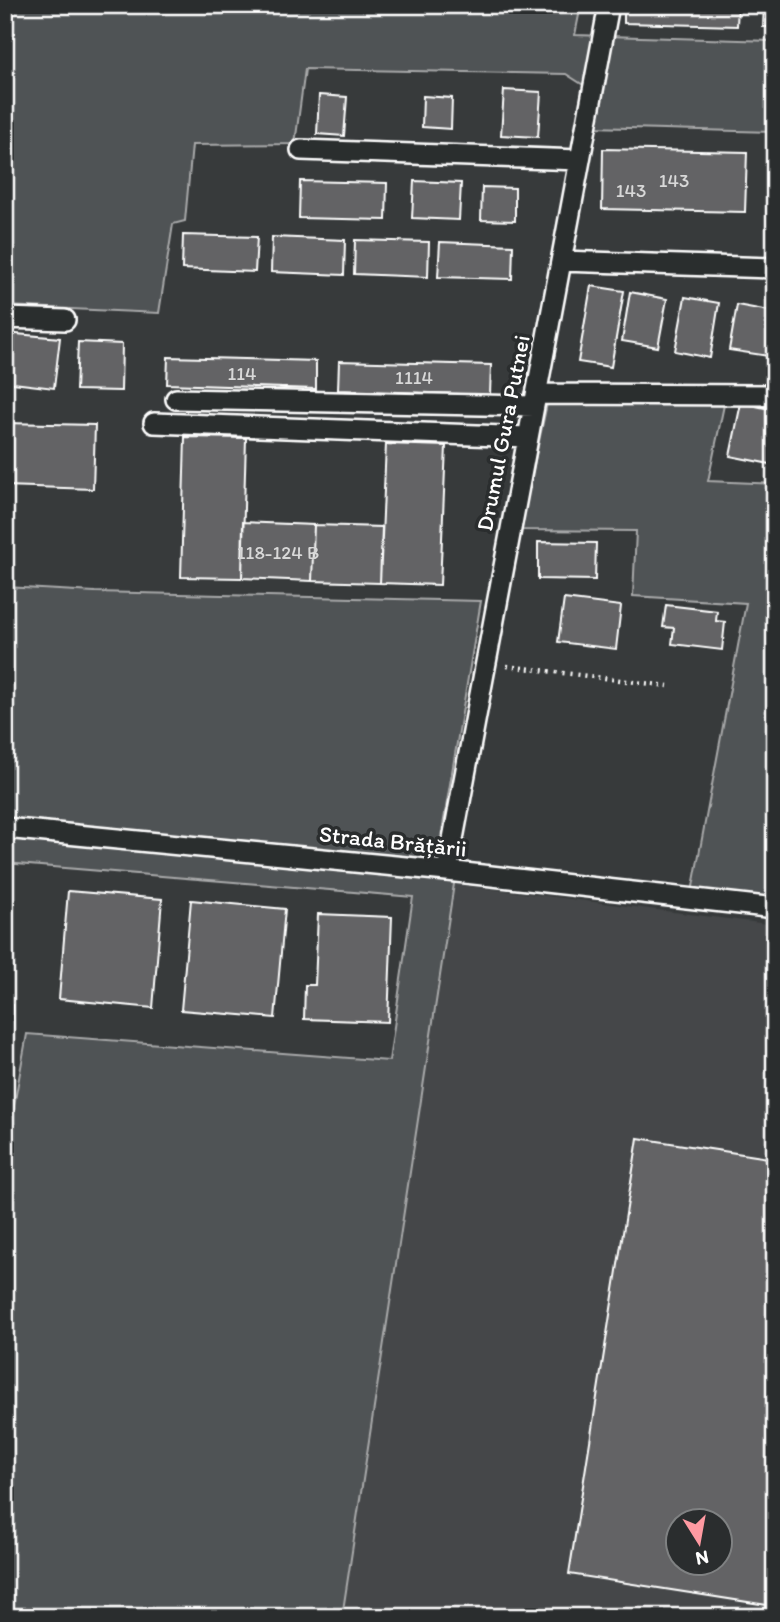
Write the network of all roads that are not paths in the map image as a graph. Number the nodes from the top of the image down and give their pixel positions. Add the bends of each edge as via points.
1 (609, 5) edge
2 (301, 150) dead end
3 (580, 160) junction
4 (561, 261) junction
5 (775, 268) edge
6 (5, 318) edge
7 (65, 320) dead end
8 (775, 395) edge
9 (176, 399) dead end
10 (535, 400) junction
11 (154, 423) dead end
12 (528, 437) junction
13 (5, 828) edge
14 (447, 871) junction
15 (775, 908) edge

1 - 3 street, Drumul Gura Putnei
2 - 3 street
3 - 4 street, Drumul Gura Putnei
4 - 5 street
4 - 10 street, Drumul Gura Putnei
6 - 7 street
8 - 10 street
9 - 10 street
10 - 12 street, Drumul Gura Putnei
11 - 12 street
12 - 14 street, Drumul Gura Putnei
13 - 14 street, Strada Brățării
14 - 15 street, Strada Brățării

